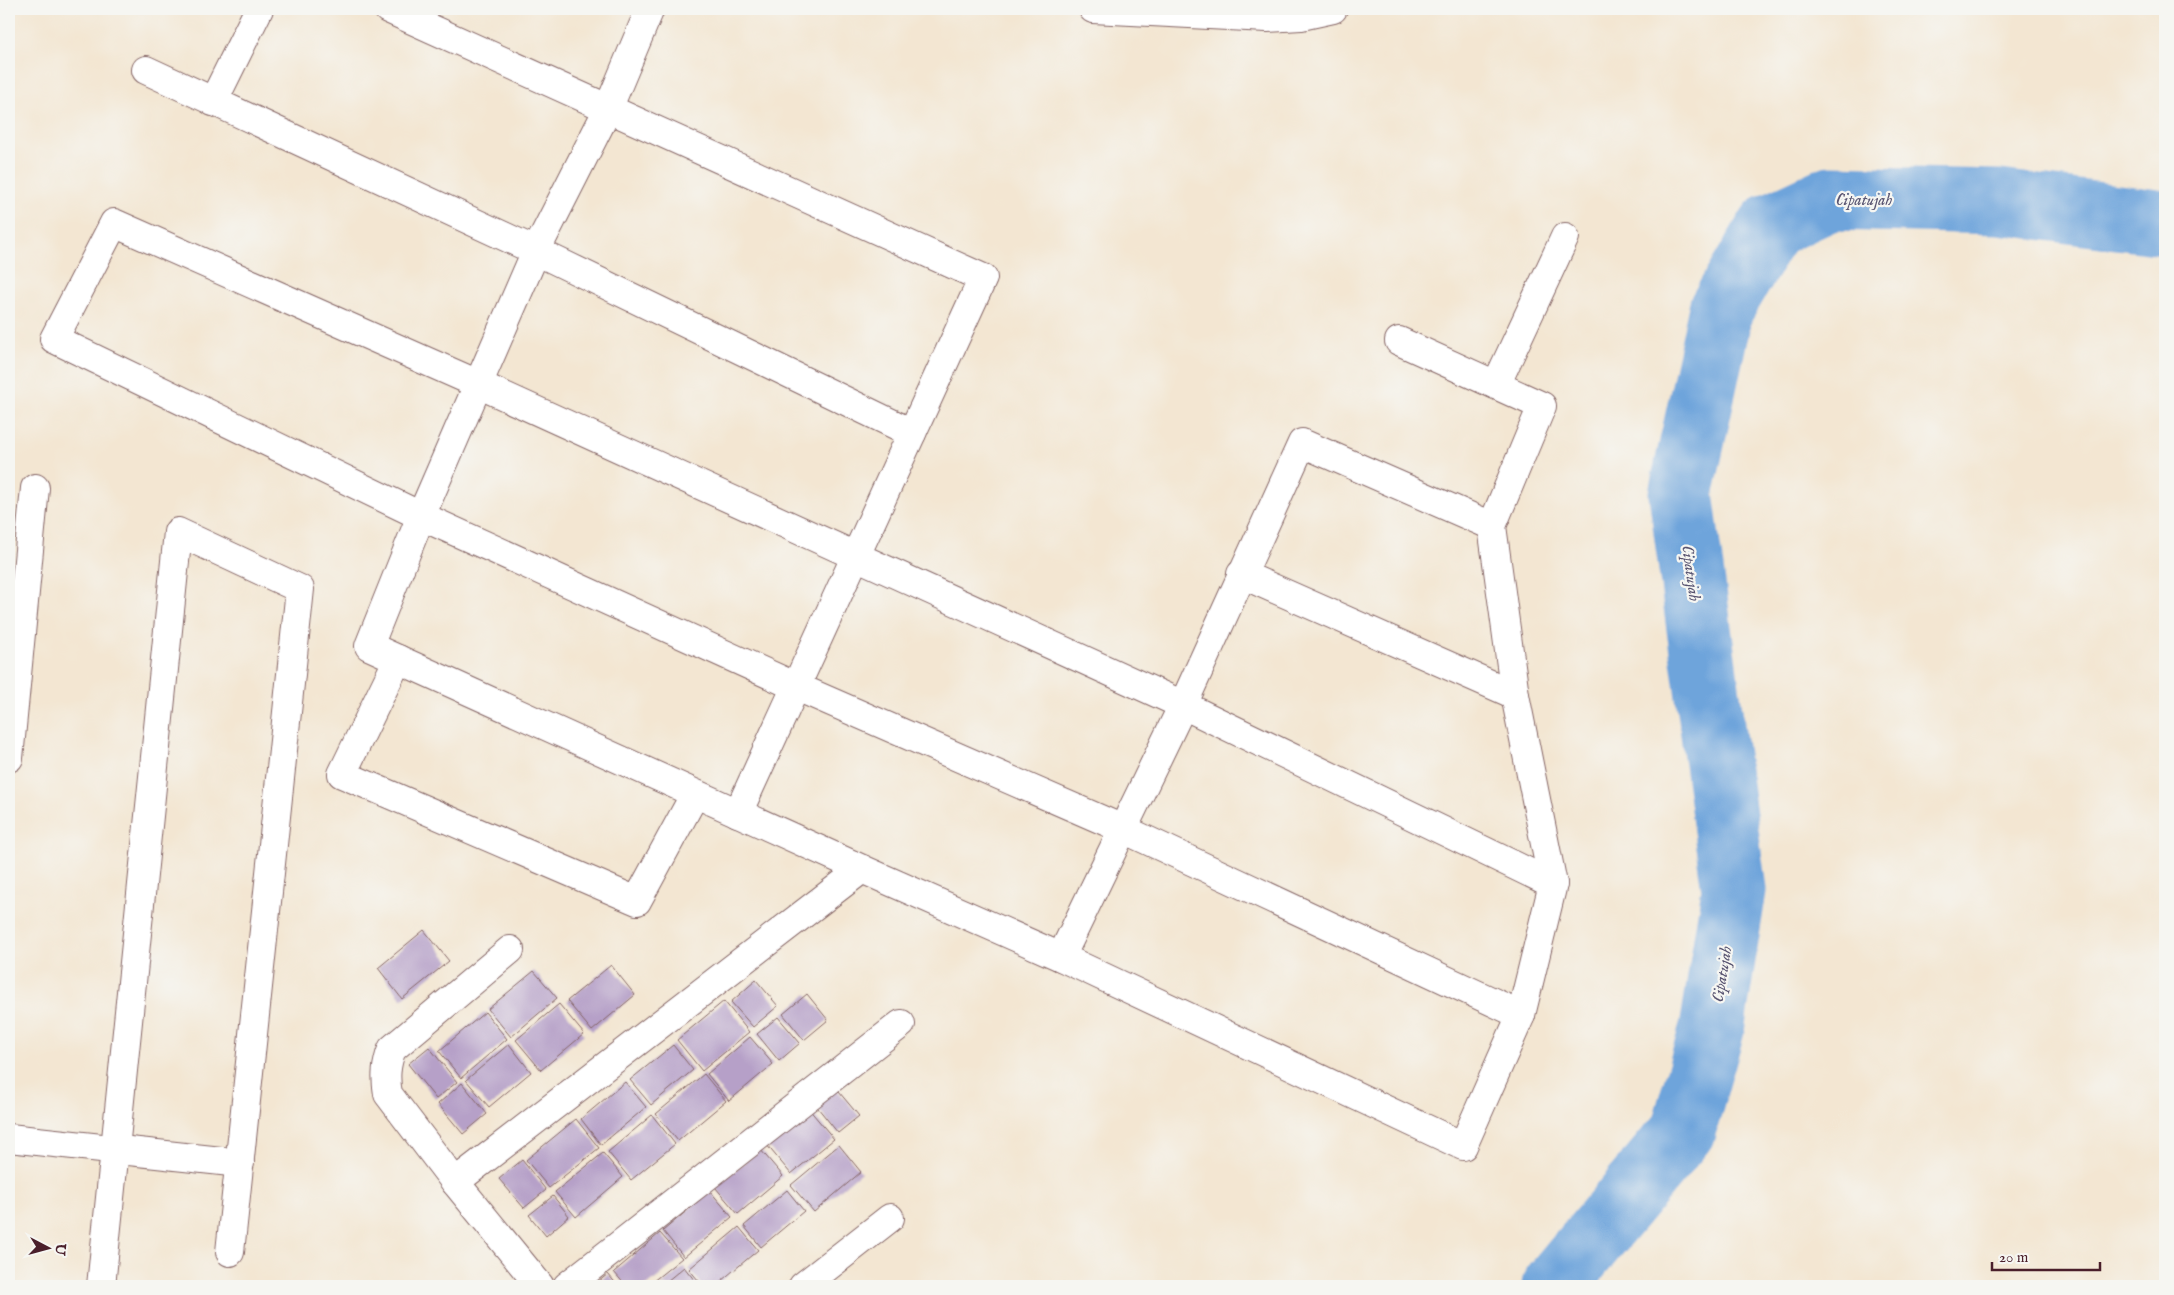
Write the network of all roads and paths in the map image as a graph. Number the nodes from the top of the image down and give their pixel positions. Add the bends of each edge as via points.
1 (259, 9) edge
2 (388, 9) edge
3 (650, 9) edge
4 (1093, 9) edge
5 (1333, 9) edge
6 (146, 70) dead end
7 (213, 102) junction
8 (608, 109) junction
9 (1565, 237) dead end
10 (536, 251) junction
11 (1399, 341) dead end
12 (478, 384) junction
13 (1496, 385) junction
14 (912, 433) junction
15 (35, 488) dead end
16 (421, 516) junction
17 (1492, 526) junction
18 (856, 556) junction
19 (1241, 574) junction
20 (398, 659) junction
21 (797, 687) junction
22 (1515, 695) junction
23 (1183, 704) junction
24 (9, 758) edge
25 (695, 794) junction
26 (738, 813) junction
27 (1123, 829) junction
28 (862, 869) junction
29 (1552, 884) junction
30 (510, 950) dead end
31 (1061, 957) junction
32 (1521, 1015) junction
33 (901, 1024) dead end
34 (9, 1138) edge
35 (115, 1150) junction
36 (240, 1163) junction
37 (455, 1182) junction
38 (890, 1218) dead end
39 (230, 1252) dead end
40 (100, 1286) edge
41 (540, 1286) edge
42 (567, 1286) edge
43 (803, 1286) edge

1 - 7 street
2 - 8 street
3 - 8 street
4 - 5 street via 1267,18 1301,16
6 - 7 street
7 - 10 street
8 - 10 street
8 - 14 street via 983,278
9 - 13 street
10 - 12 street
10 - 14 street
11 - 13 street
12 - 16 street
12 - 16 street via 114,223 54,339
12 - 18 street
13 - 17 street via 1542,406
14 - 18 street
15 - 24 street
16 - 20 street via 369,646
16 - 21 street
17 - 19 street via 1302,443
17 - 22 street
18 - 21 street
18 - 23 street
19 - 22 street
19 - 23 street
20 - 25 street
20 - 25 street via 342,774 637,901
21 - 26 street
21 - 27 street
22 - 29 street
23 - 27 street
23 - 29 street
25 - 26 street
26 - 28 street
27 - 31 street
27 - 32 street
28 - 31 street
28 - 37 street
29 - 32 street
30 - 37 street via 392,1050 387,1063 388,1094
31 - 32 street via 1462,1146
33 - 42 street
34 - 35 street
35 - 36 street
35 - 36 street via 178,532 300,589
35 - 40 street
36 - 39 street
37 - 41 street
38 - 43 street

